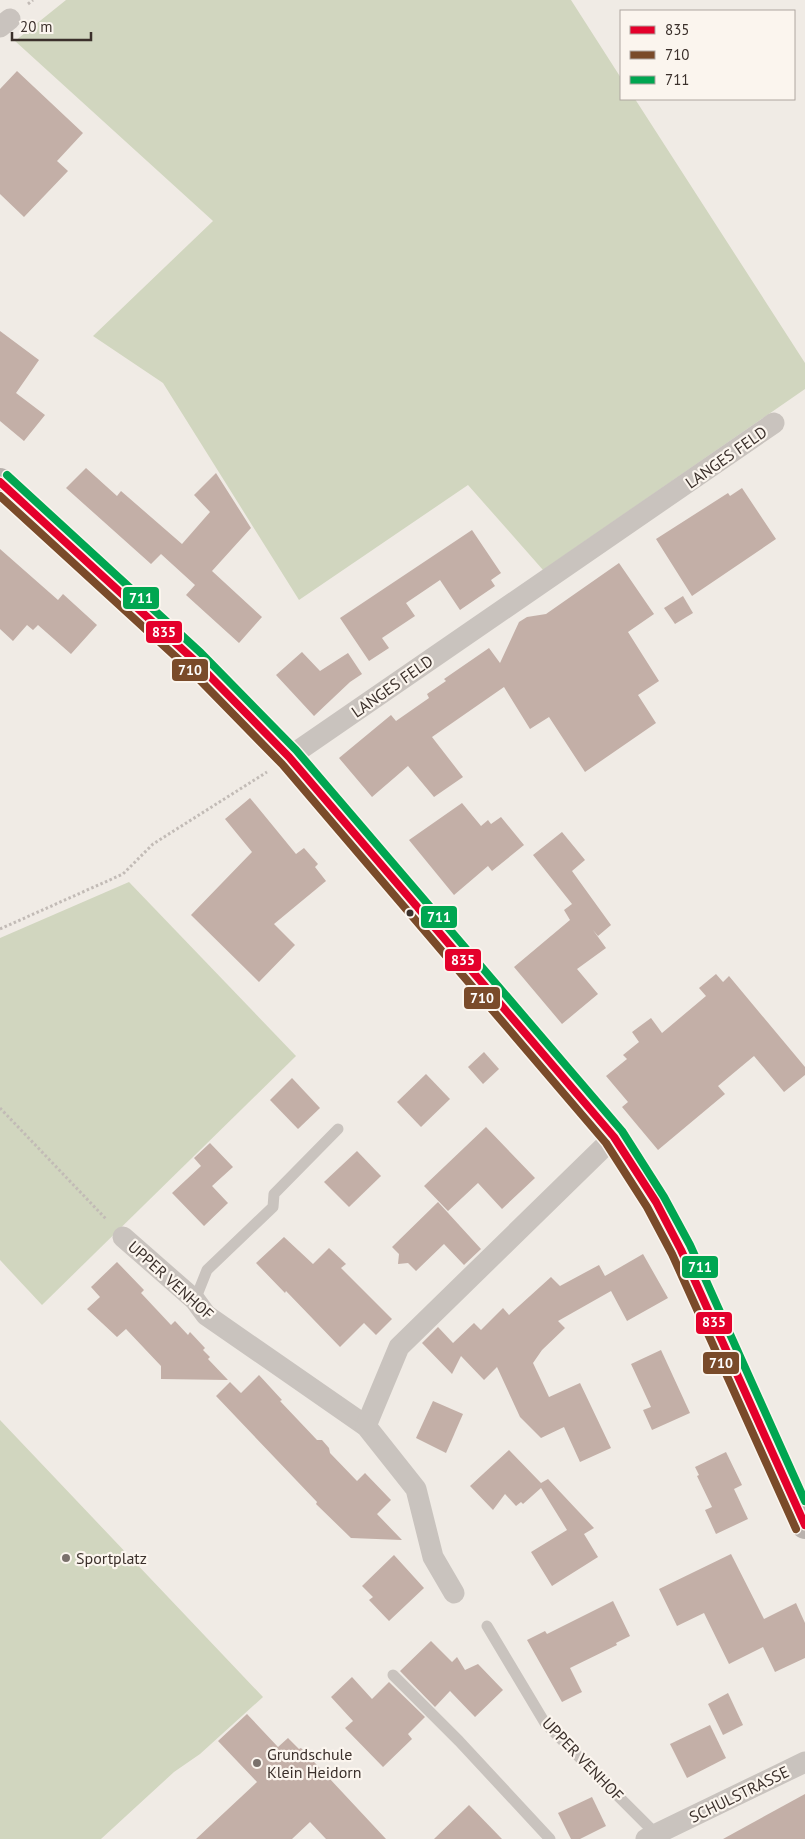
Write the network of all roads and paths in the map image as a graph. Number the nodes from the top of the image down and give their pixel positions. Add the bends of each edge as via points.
1 (774, 423) dead end
2 (0, 482) edge
3 (289, 757) junction
4 (0, 929) edge
5 (0, 1108) edge
6 (338, 1129) dead end
7 (614, 1137) junction
8 (123, 1237) joint
9 (195, 1300) junction
10 (366, 1426) junction
11 (805, 1525) edge
12 (454, 1593) dead end
13 (487, 1626) dead end
14 (393, 1675) dead end
15 (805, 1762) edge
16 (651, 1837) edge
17 (550, 1839) edge

1 - 3 street, LANGES FELD
2 - 3 main road via 194,660
3 - 4 path via 154,844 123,874
3 - 7 main road
5 - 8 path, UPPER VENHOF
6 - 9 lane via 274,1194 273,1207 207,1270
7 - 10 street via 400,1347
7 - 11 main road via 656,1202 681,1250
8 - 9 street, UPPER VENHOF
9 - 10 street, UPPER VENHOF via 206,1315
10 - 12 street, UPPER VENHOF via 416,1489 433,1557
13 - 16 lane, UPPER VENHOF via 545,1723
14 - 17 lane
15 - 16 street, SCHULSTRASSE

